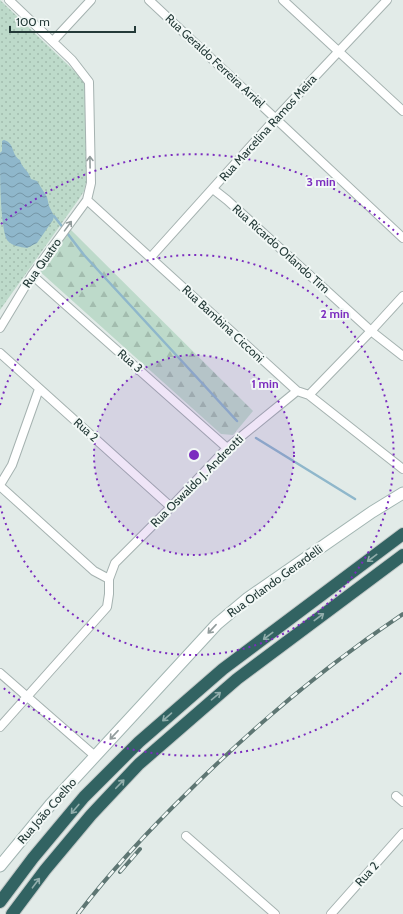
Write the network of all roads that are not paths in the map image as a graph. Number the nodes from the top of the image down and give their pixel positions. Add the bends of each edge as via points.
1 (9, 0) edge
2 (91, 0) edge
3 (149, 0) edge
4 (283, 0) edge
5 (387, 0) edge
6 (53, 41) junction
7 (338, 51) junction
8 (403, 111) edge
9 (276, 118) junction
10 (213, 189) junction
11 (87, 200) junction
12 (403, 238) edge
13 (151, 258) junction
14 (32, 275) junction
15 (403, 296) edge
16 (0, 328) edge
17 (371, 331) junction
18 (0, 353) edge
19 (403, 356) edge
20 (39, 389) junction
21 (297, 391) junction
22 (309, 395) junction
23 (228, 448) junction
24 (403, 469) edge
25 (0, 485) edge
26 (403, 493) edge
27 (171, 507) junction
28 (403, 534) edge
29 (403, 555) edge
30 (109, 579) junction
31 (0, 673) edge
32 (27, 696) junction
33 (0, 727) edge
34 (95, 756) junction
35 (396, 796) dead end
36 (403, 802) edge
37 (403, 833) edge
38 (186, 836) dead end
39 (2, 860) edge
40 (0, 902) edge
41 (272, 913) edge
42 (12, 914) edge
43 (331, 914) edge

1 - 6 street
2 - 6 street
3 - 9 street, Rua Geraldo Ferreira Arriel
4 - 7 street
5 - 7 street, Rua Marcelina Ramos Meira
11 -> 6 street via 91,182 88,82 72,60
7 - 8 street
7 - 9 street, Rua Marcelina Ramos Meira
9 - 10 street, Rua Marcelina Ramos Meira
9 - 12 street, Rua Geraldo Ferreira Arriel
10 - 13 street, Rua Marcelina Ramos Meira
10 - 17 street, Rua Ricardo Orlando Tim
11 - 13 street, Rua Bambina Cicconi
14 -> 11 street, Rua Quatro
13 - 21 street, Rua Bambina Cicconi
14 - 16 street, Rua Quatro
14 - 23 street, Rua 3
15 - 17 street
17 - 19 street, Rua Ricardo Orlando Tim
17 - 22 street
18 - 20 street, Rua 2
20 - 25 street via 12,465
20 - 27 street, Rua 2
21 - 22 street, Rua Bambina Cicconi
21 - 23 street, Rua Oswaldo J. Andreotti
22 - 24 street, Rua Bambina Cicconi
23 - 27 street, Rua Oswaldo J. Andreotti
25 - 30 street via 94,571
26 -> 34 street, Rua Orlando Gerardelli via 248,598 216,624
27 - 30 street, Rua Oswaldo J. Andreotti via 115,563
28 -> 40 highway via 223,669 139,742 84,797
42 -> 29 highway via 91,815 139,764 237,679
30 - 32 street via 107,607
31 - 32 street
32 - 33 street
32 - 34 street
34 - 39 street, Rua João Coelho
35 - 36 street
37 - 43 street, Rua 2
38 - 41 street

